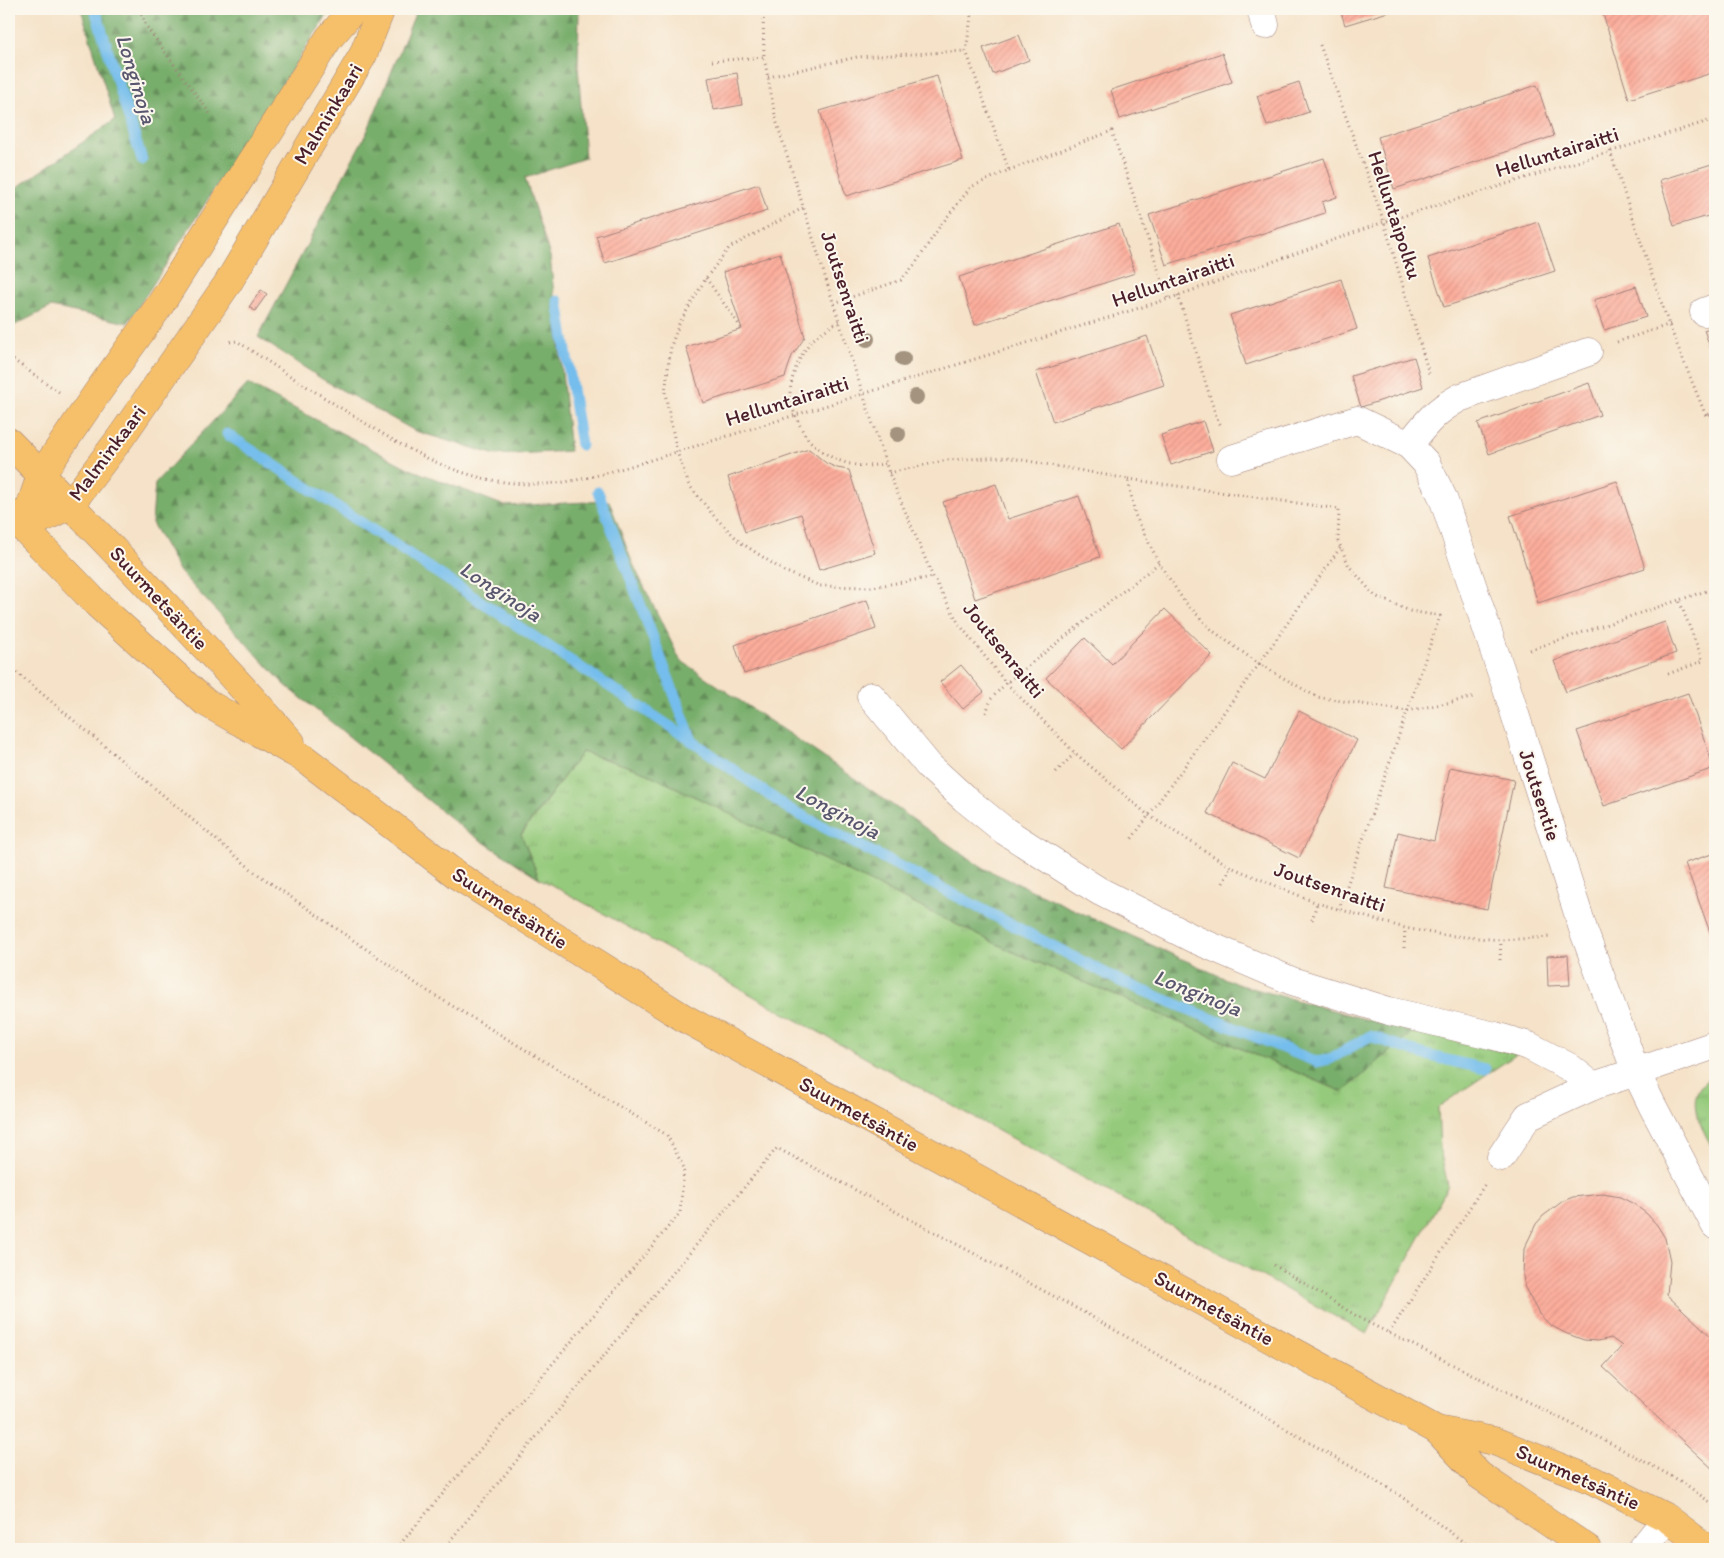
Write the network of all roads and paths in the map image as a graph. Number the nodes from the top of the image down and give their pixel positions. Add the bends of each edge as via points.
1 (140, 9) edge
2 (354, 9) edge
3 (381, 9) edge
4 (763, 9) edge
5 (969, 9) edge
6 (1320, 45) dead end
7 (966, 52) junction
8 (764, 57) junction
9 (712, 60) dead end
10 (768, 76) junction
11 (211, 115) dead end
12 (1715, 118) edge
13 (1610, 151) junction
14 (1009, 170) junction
15 (804, 208) junction
16 (1384, 222) junction
17 (706, 278) junction
18 (1178, 295) junction
19 (1168, 298) junction
20 (834, 303) junction
21 (1710, 310) edge
22 (838, 321) junction
23 (1670, 325) junction
24 (742, 329) dead end
25 (230, 342) dead end
26 (1588, 352) joint
27 (1430, 378) dead end
28 (864, 393) junction
29 (1715, 411) edge
30 (794, 414) junction
31 (9, 442) edge
32 (1409, 445) junction
33 (677, 452) junction
34 (1235, 458) junction
35 (886, 463) junction
36 (889, 473) junction
37 (42, 475) junction
38 (1128, 479) junction
39 (1249, 497) junction
40 (70, 505) junction
41 (16, 520) edge
42 (1341, 548) junction
43 (1159, 563) junction
44 (933, 577) junction
45 (1715, 588) edge
46 (1679, 600) junction
47 (1530, 650) dead end
48 (1259, 664) junction
49 (9, 666) edge
50 (1668, 674) dead end
51 (1006, 683) junction
52 (1507, 689) junction
53 (870, 696) dead end
54 (1407, 711) junction
55 (986, 713) dead end
56 (1075, 753) junction
57 (305, 759) junction
58 (1056, 772) dead end
59 (1148, 815) junction
60 (1130, 842) dead end
61 (1231, 867) junction
62 (1223, 883) dead end
63 (1317, 903) junction
64 (1339, 909) junction
65 (1312, 920) dead end
66 (1406, 928) junction
67 (1558, 937) dead end
68 (1502, 940) junction
69 (1404, 948) dead end
70 (1500, 960) dead end
71 (1715, 1045) edge
72 (1636, 1072) junction
73 (1593, 1086) junction
74 (1502, 1157) joint
75 (1715, 1225) edge
76 (1274, 1265) dead end
77 (1389, 1333) junction
78 (1437, 1430) junction
79 (1715, 1506) edge
80 (1667, 1518) junction
81 (396, 1549) edge
82 (443, 1549) edge
83 (1473, 1549) edge
84 (1588, 1549) edge
85 (1642, 1549) edge
86 (1708, 1549) edge

1 - 11 path via 146,26
2 - 37 main road, Malminkaari via 329,38 160,306
3 - 40 main road, Malminkaari via 363,55 228,283
4 - 8 path, Joutsenraitti
5 - 7 path via 971,17
6 - 16 path, Helluntaipolku
7 - 10 path via 857,57
7 - 14 path
8 - 9 path
8 - 10 path, Joutsenraitti
10 - 15 path, Joutsenraitti via 776,120
12 - 13 path, Helluntairaitti
13 - 16 path, Helluntairaitti
13 - 23 path
14 - 19 path via 1112,131
14 - 20 path via 971,187 901,280
15 - 17 path via 729,248
15 - 20 path, Joutsenraitti
16 - 18 path, Helluntairaitti
16 - 27 path, Helluntaipolku
17 - 24 path
17 - 33 path via 671,346 665,393
18 - 19 path, Helluntairaitti
18 - 34 path via 1217,419
19 - 28 path, Helluntairaitti
20 - 22 path, Joutsenraitti
21 - 23 path
22 - 28 path, Joutsenraitti
22 - 30 path via 806,347 793,375 790,398
23 - 26 path
23 - 29 path via 1706,416
25 - 33 path, Helluntairaitti via 238,341 402,446 431,461 474,476 507,483 582,480
26 - 32 street via 1459,398 1428,420
28 - 30 path, Helluntairaitti
28 - 35 path, Joutsenraitti
30 - 33 path, Helluntairaitti
30 - 35 path via 807,439 830,458 851,464 874,466
31 - 37 main road, Suurmetsäntie
32 - 34 street via 1357,420
32 - 52 street, Joutsentie via 1426,463 1443,498
33 - 44 path via 689,485 714,516 740,542 784,571 820,586 872,587
34 - 39 path
35 - 36 path, Joutsenraitti
36 - 38 path via 947,460 1006,457
36 - 44 path, Joutsenraitti
37 - 40 main road, Suurmetsäntie
37 - 41 main road, Malminkaari
38 - 39 path
38 - 43 path via 1136,515
39 - 42 path via 1339,509 1338,541
40 - 41 main road, Malminkaari
40 - 57 main road, Suurmetsäntie via 230,673
41 - 57 main road, Suurmetsäntie via 97,604 205,702
42 - 48 path
42 - 54 path via 1349,566 1375,596 1410,611 1440,616
43 - 48 path via 1184,601 1213,631
43 - 51 path
44 - 51 path, Joutsenraitti via 959,624
45 - 46 path
46 - 47 path
46 - 50 path via 1703,661
48 - 54 path via 1318,697
48 - 59 path
49 - 81 path via 256,873 421,987 667,1135 684,1168 680,1213
51 - 55 path via 991,700
51 - 56 path, Joutsenraitti
52 - 54 path
52 - 72 street, Joutsentie via 1584,932
53 - 73 street via 929,766 964,798 1005,831 1107,895 1194,939 1292,982 1389,1011 1529,1046 1569,1067
54 - 64 path
56 - 58 path
56 - 59 path, Joutsenraitti
57 - 78 main road, Suurmetsäntie via 458,876 684,1018
59 - 60 path
59 - 61 path, Joutsenraitti
61 - 62 path
61 - 63 path, Joutsenraitti
63 - 64 path, Joutsenraitti
63 - 65 path
64 - 66 path, Joutsenraitti
66 - 68 path, Joutsenraitti
66 - 69 path
67 - 68 path, Joutsenraitti
68 - 70 path
71 - 72 street
72 - 73 street
72 - 75 street, Joutsentie
73 - 74 street via 1528,1116
74 - 77 path
76 - 77 path
77 - 79 path via 1612,1444 1684,1483
78 - 80 main road, Suurmetsäntie via 1494,1441 1592,1480
78 - 84 main road, Suurmetsäntie via 1479,1475
80 - 85 street
80 - 86 main road, Suurmetsäntie
82 - 83 path via 778,1148 1096,1319 1395,1492

